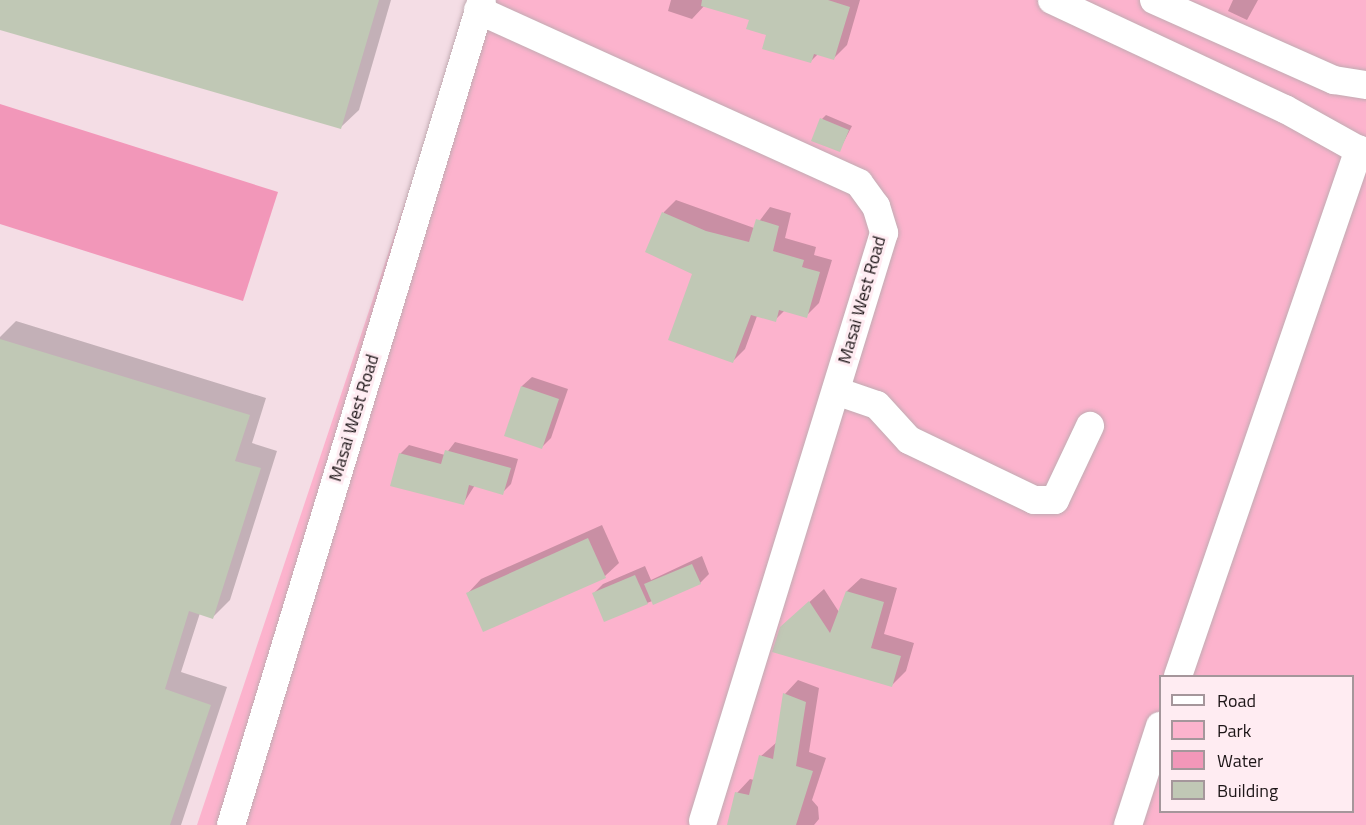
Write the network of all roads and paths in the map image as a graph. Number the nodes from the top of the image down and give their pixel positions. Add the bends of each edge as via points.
1 (1053, 0) edge
2 (1154, 0) edge
3 (480, 5) edge
4 (1366, 86) edge
5 (1363, 152) edge
6 (837, 391) junction
7 (1090, 426) dead end
8 (1178, 675) edge
9 (1159, 732) edge
10 (703, 821) dead end
11 (231, 825) edge
12 (1128, 825) edge

1 - 5 street via 1286,109
2 - 4 street via 1334,80
3 - 6 street, Masai West Road via 859,183 876,206 884,233
3 - 11 street, Masai West Road
5 - 8 street
6 - 7 street via 877,405 909,440 1034,500 1055,500
6 - 10 street, Masai West Road
9 - 12 street

